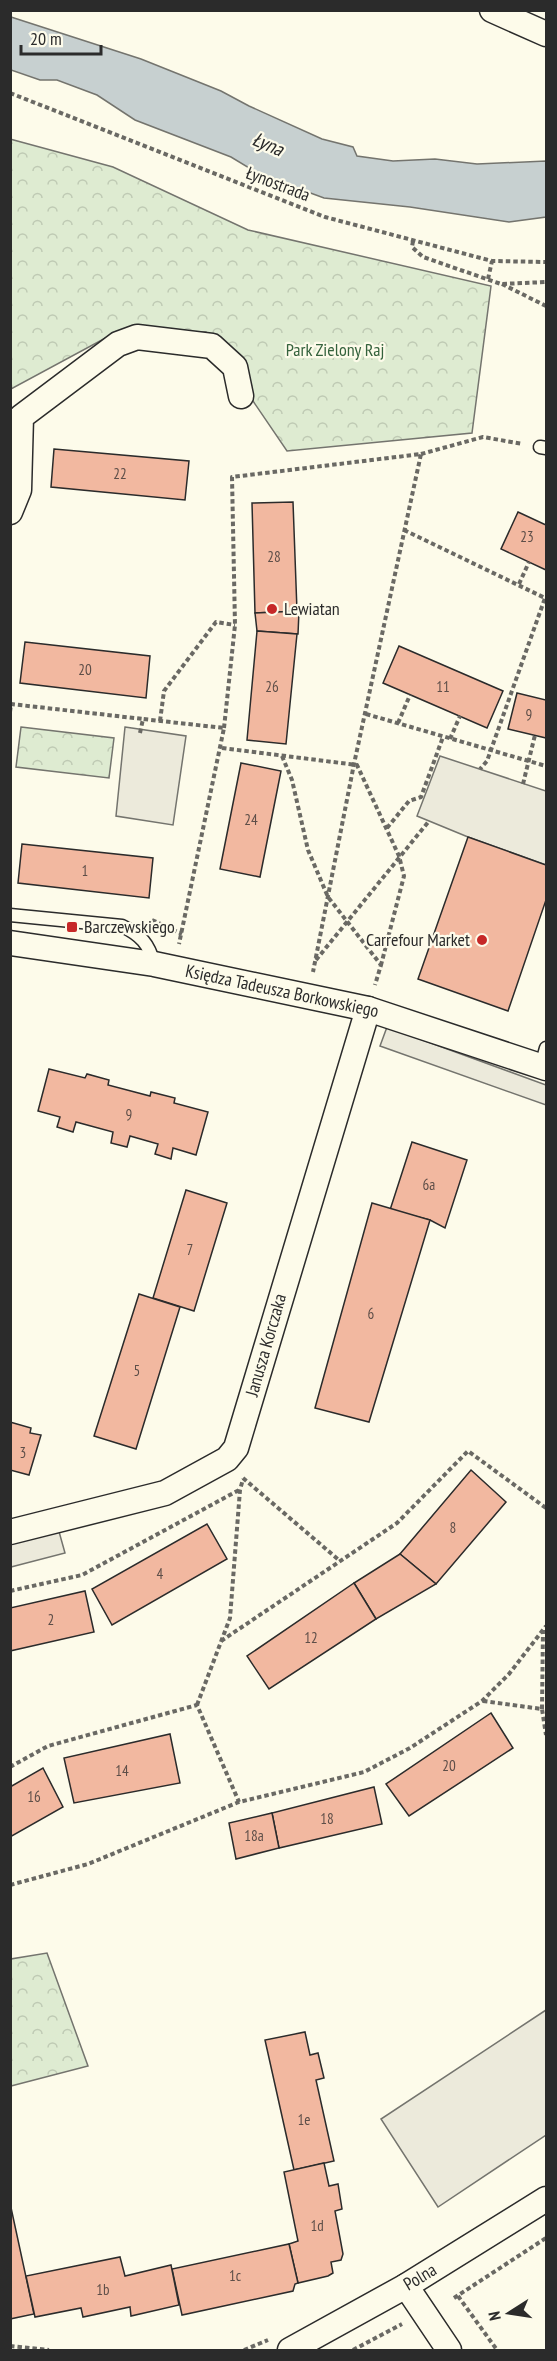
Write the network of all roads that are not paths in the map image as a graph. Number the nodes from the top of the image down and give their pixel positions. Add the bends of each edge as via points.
1 (492, 10) edge
2 (546, 34) edge
3 (241, 396) dead end
4 (10, 512) edge
5 (10, 915) edge
6 (10, 943) edge
7 (164, 966) junction
8 (370, 1000) junction
9 (545, 1061) edge
10 (10, 1532) edge
11 (546, 2199) edge
12 (406, 2286) junction
13 (290, 2350) edge
14 (448, 2350) edge

1 - 2 street
3 - 4 street via 235,367 212,346 137,338 118,344 21,417 19,490
5 - 7 lane via 122,926 139,934
6 - 7 street, Księdza Tadeusza Borkowskiego
7 - 8 street, Księdza Tadeusza Borkowskiego
8 - 9 street, Księdza Tadeusza Borkowskiego
8 - 10 street, Janusza Korczaka via 236,1448 227,1459 165,1494
11 - 12 street, Polna
12 - 13 street, Polna
12 - 14 street

